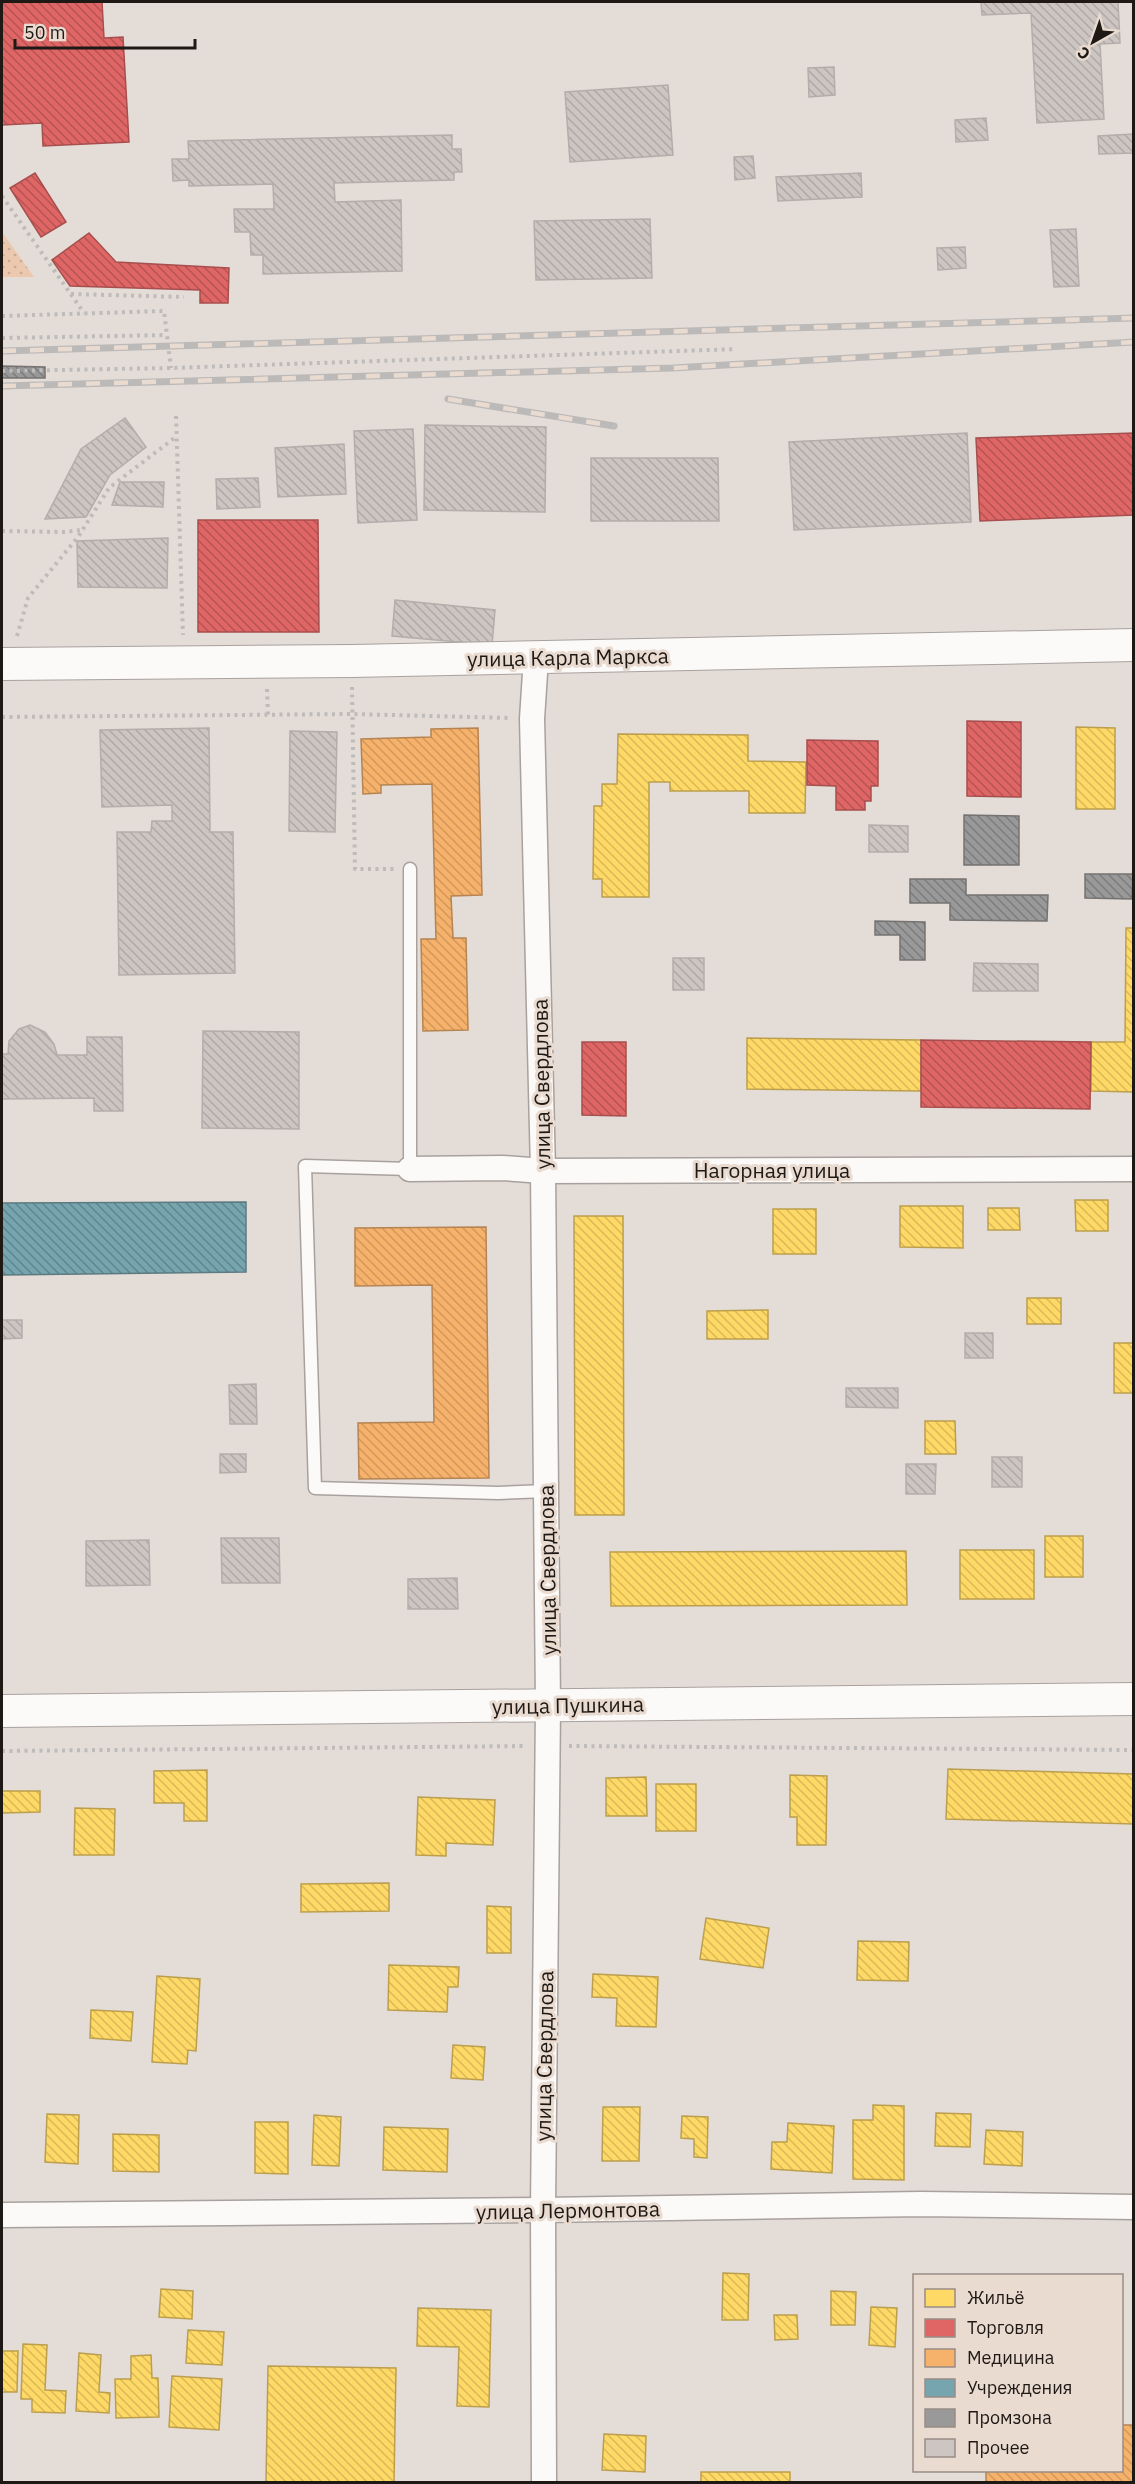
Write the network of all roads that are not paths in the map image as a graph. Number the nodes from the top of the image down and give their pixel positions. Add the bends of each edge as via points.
1 (1134, 645) edge
2 (536, 658) junction
3 (8, 664) edge
4 (410, 869) road end
5 (410, 1169) junction
6 (1134, 1169) edge
7 (543, 1171) junction
8 (546, 1491) junction
9 (1134, 1699) edge
10 (548, 1706) junction
11 (2, 1711) edge
12 (1134, 2207) edge
13 (543, 2210) junction
14 (2, 2214) edge
15 (544, 2482) edge

1 - 2 street, улица Карла Маркса
2 - 3 street, улица Карла Маркса
2 - 7 street, улица Свердлова via 532,719
4 - 5 lane
5 - 7 street, Нагорная улица
5 - 8 lane via 305,1166 315,1488
6 - 7 street, Нагорная улица
7 - 8 street, улица Свердлова
8 - 10 street, улица Свердлова
9 - 10 street, улица Пушкина
10 - 11 street, улица Пушкина
10 - 13 street, улица Свердлова
12 - 13 street, улица Лермонтова via 921,2204
13 - 14 street, улица Лермонтова
13 - 15 street, улица Свердлова

